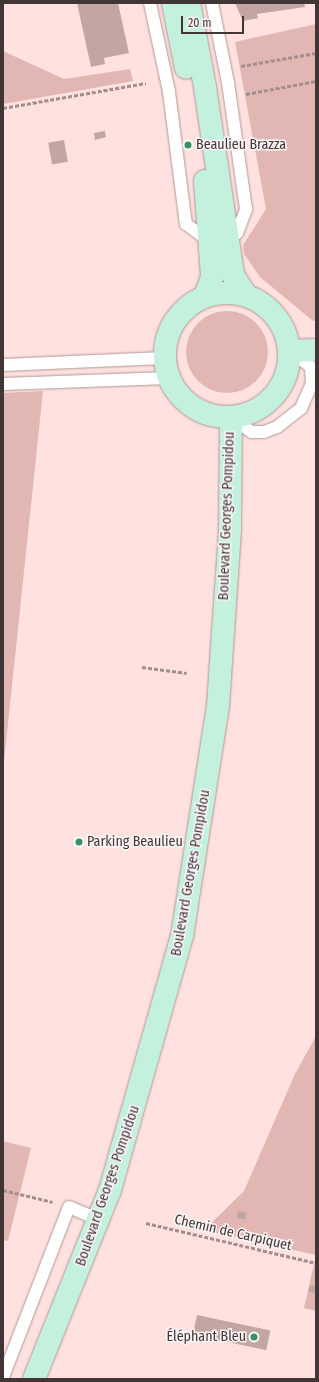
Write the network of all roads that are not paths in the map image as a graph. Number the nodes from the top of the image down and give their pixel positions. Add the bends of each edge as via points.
1 (150, 3) edge
2 (173, 3) edge
3 (189, 3) edge
4 (212, 3) edge
5 (220, 241) junction
6 (246, 295) junction
7 (205, 296) junction
8 (289, 350) junction
9 (316, 350) edge
10 (3, 365) edge
11 (167, 368) junction
12 (3, 384) edge
13 (231, 418) junction
14 (99, 1220) junction
15 (3, 1377) edge
16 (34, 1379) edge

1 - 5 lane via 169,92 186,224
2 - 5 street
3 - 5 street
4 - 5 lane via 228,83 246,209 237,233
5 - 6 street via 233,275
5 - 7 street
6 - 7 street via 225,292
6 - 8 street via 262,303 276,316 285,332
7 - 11 street via 191,304 175,321 165,342
8 - 9 street
8 - 13 street via 288,370 280,388 261,407
8 - 13 lane via 311,367 312,383 301,408 277,427 264,432 252,432
10 - 11 lane
11 - 12 lane
11 - 13 street via 191,406 203,413
13 - 14 street, Boulevard Georges Pompidou via 228,444 230,528 218,706 195,863 182,936 148,1066
14 - 15 lane via 68,1207
14 - 16 street, Boulevard Georges Pompidou

